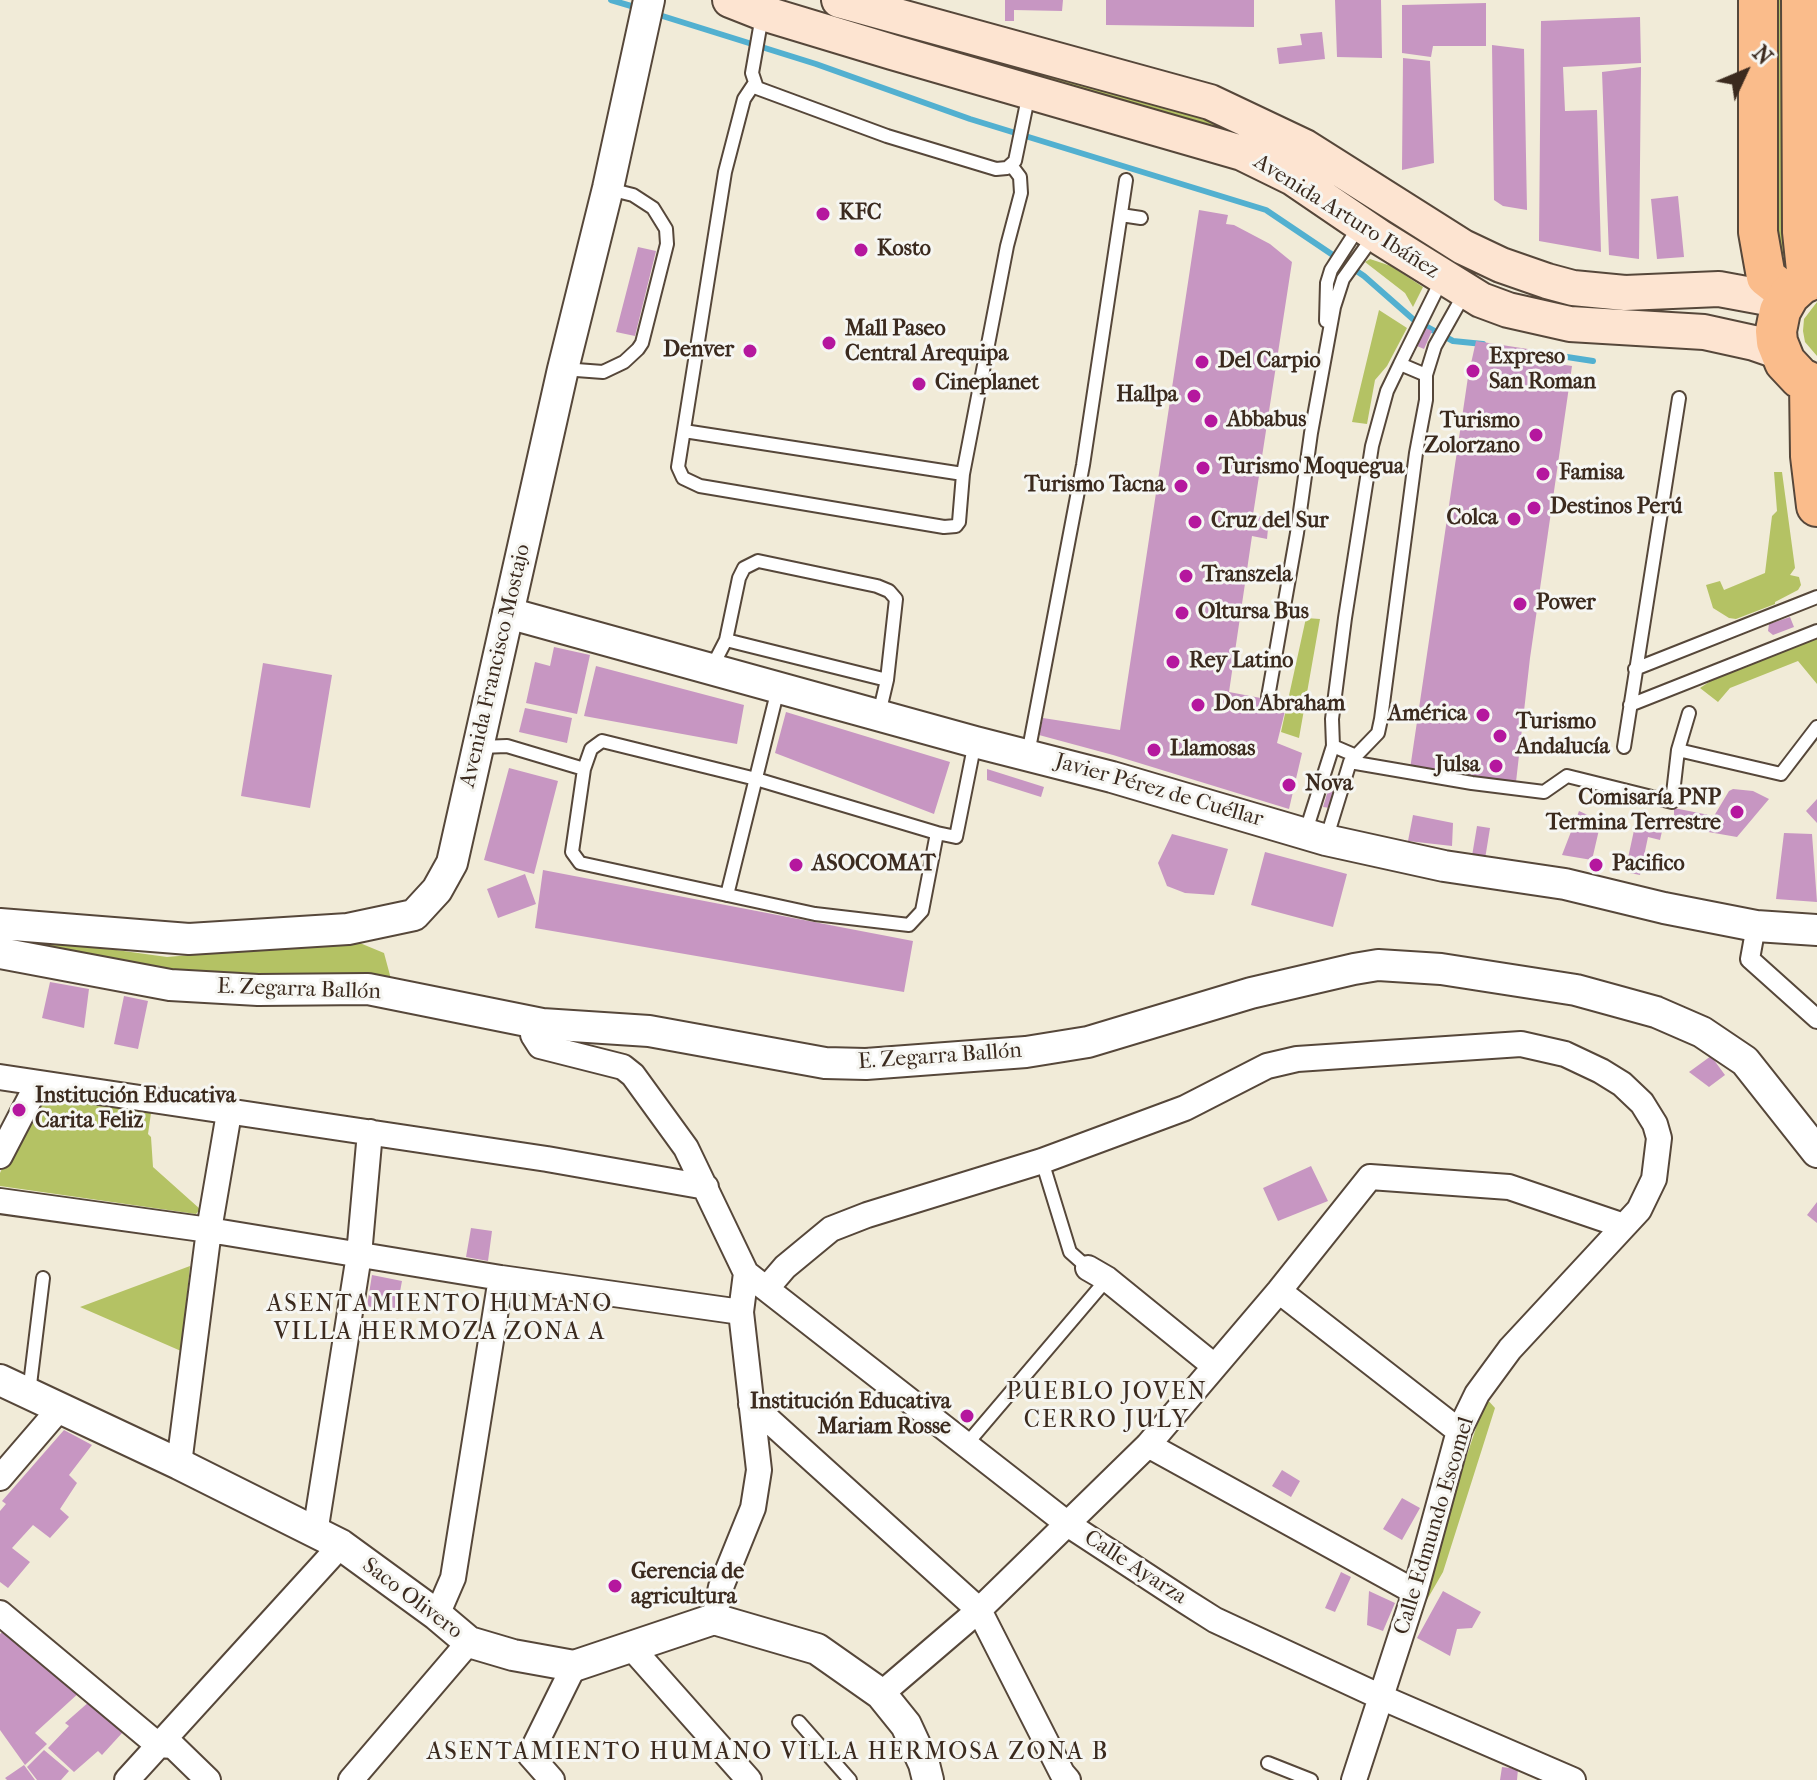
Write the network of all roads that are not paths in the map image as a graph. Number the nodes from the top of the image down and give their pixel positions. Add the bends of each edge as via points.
1 (649, 0) edge
2 (730, 0) edge
3 (1758, 0) edge
4 (1802, 0) edge
5 (842, 1) edge
6 (904, 9) edge
7 (761, 24) junction
8 (838, 36) junction
9 (753, 78) junction
10 (1029, 90) junction
11 (1253, 121) junction
12 (1242, 153) junction
13 (1013, 163) junction
14 (1126, 180) dead end
15 (608, 188) junction
16 (1121, 215) junction
17 (1141, 218) dead end
18 (1133, 230) dead end
19 (1358, 242) junction
20 (1456, 284) junction
21 (1800, 288) edge
22 (1325, 352) junction
23 (1780, 352) junction
24 (1400, 364) junction
25 (563, 369) junction
26 (1426, 375) junction
27 (1814, 384) edge
28 (1679, 398) dead end
29 (684, 431) junction
30 (963, 474) junction
31 (1817, 506) edge
32 (1817, 597) edge
33 (508, 613) junction
34 (1817, 631) edge
35 (726, 640) junction
36 (712, 667) junction
37 (1635, 669) junction
38 (887, 680) junction
39 (779, 686) junction
40 (1268, 697) dead end
41 (1630, 705) junction
42 (1689, 713) dead end
43 (879, 714) junction
44 (1817, 727) edge
45 (975, 742) junction
46 (1333, 746) junction
47 (477, 747) junction
48 (1624, 747) dead end
49 (1678, 750) junction
50 (1028, 754) junction
51 (1352, 759) junction
52 (584, 769) junction
53 (756, 779) junction
54 (937, 833) junction
55 (1316, 837) junction
56 (727, 895) junction
57 (0, 924) edge
58 (1756, 926) junction
59 (1817, 930) edge
60 (0, 953) edge
61 (1817, 1019) edge
62 (534, 1022) junction
63 (0, 1077) edge
64 (38, 1083) junction
65 (229, 1113) junction
66 (370, 1132) junction
67 (1817, 1152) edge
68 (0, 1156) edge
69 (1042, 1161) junction
70 (706, 1187) junction
71 (0, 1201) edge
72 (1624, 1226) junction
73 (209, 1230) junction
74 (359, 1255) junction
75 (746, 1273) junction
76 (1097, 1274) junction
77 (43, 1278) dead end
78 (501, 1278) junction
79 (767, 1288) junction
80 (1279, 1291) junction
81 (741, 1312) junction
82 (1213, 1365) junction
83 (0, 1380) edge
84 (29, 1393) junction
85 (751, 1404) junction
86 (61, 1407) junction
87 (1459, 1431) junction
88 (1148, 1445) junction
89 (965, 1446) junction
90 (179, 1464) junction
91 (0, 1478) edge
92 (1069, 1525) junction
93 (328, 1539) junction
94 (1415, 1592) junction
95 (979, 1610) junction
96 (0, 1613) edge
97 (437, 1615) junction
98 (714, 1619) junction
99 (469, 1642) junction
100 (631, 1647) junction
101 (574, 1666) junction
102 (881, 1694) junction
103 (1383, 1698) junction
104 (799, 1722) dead end
105 (158, 1745) junction
106 (1268, 1763) dead end
107 (1532, 1771) edge
108 (127, 1780) edge
109 (208, 1780) edge
110 (351, 1780) edge
111 (552, 1780) edge
112 (749, 1780) edge
113 (850, 1780) edge
114 (928, 1780) edge
115 (1068, 1780) edge
116 (1311, 1780) edge
117 (1354, 1780) edge
118 (1573, 1780) edge

1 - 15 street, Avenida Francisco Mostajo
2 - 7 main road, Avenida Arturo Ibáñez
3 - 21 main road via 1758,232 1766,277
4 - 21 highway
5 - 6 main road, Avenida Arturo Ibáñez
5 - 8 main road
6 - 11 main road, Avenida Arturo Ibáñez via 1210,102
7 - 8 main road, Avenida Arturo Ibáñez
7 - 9 lane
8 - 10 main road, Avenida Arturo Ibáñez
9 - 13 lane via 757,88 887,136 996,169
9 - 29 lane via 725,172
10 - 12 main road, Avenida Arturo Ibáñez
10 - 13 lane
11 - 12 main road
11 - 21 main road, Avenida Arturo Ibáñez via 1305,147 1463,247 1523,273 1599,291
12 - 19 main road, Avenida Arturo Ibáñez via 1293,178
13 - 30 lane via 1021,193
14 - 16 lane
15 - 25 street, Avenida Francisco Mostajo
15 - 25 lane via 653,208 666,229 667,244 638,349 603,372
16 - 17 lane
16 - 18 lane
16 - 50 lane via 1083,465
19 - 20 main road, Avenida Arturo Ibáñez
19 - 22 lane
19 - 22 lane via 1331,270 1327,283
20 - 23 main road, Avenida Arturo Ibáñez via 1508,310 1570,324 1704,332
20 - 24 lane via 1428,310
20 - 26 lane via 1449,320
21 - 23 highway via 1776,331
22 - 40 lane
23 - 27 highway via 1792,371
24 - 26 lane
24 - 46 lane via 1372,446 1341,647
25 - 33 street, Avenida Francisco Mostajo
26 - 51 lane via 1381,719 1378,733
27 - 31 highway via 1811,456
28 - 37 lane
29 - 30 lane
29 - 30 lane via 678,467 683,478 700,486 944,527 959,522
32 - 37 lane
33 - 36 street, Javier Pérez de Cuéllar
33 - 47 street, Avenida Francisco Mostajo
34 - 41 lane
35 - 36 lane
35 - 38 lane
35 - 38 lane via 739,578 744,568 758,561 877,586 896,599
36 - 39 street, Javier Pérez de Cuéllar
37 - 41 lane
38 - 43 lane
39 - 43 street, Javier Pérez de Cuéllar
39 - 53 lane
41 - 48 lane
42 - 49 lane
43 - 45 street, Javier Pérez de Cuéllar
44 - 49 lane via 1781,774
45 - 50 street, Javier Pérez de Cuéllar
45 - 54 lane via 956,837
46 - 51 lane
46 - 55 lane
47 - 52 lane via 507,746
47 - 57 street, Avenida Francisco Mostajo via 452,863 414,915 348,929 189,939
49 - 51 lane via 1672,802 1567,776 1544,792
50 - 55 street, Javier Pérez de Cuéllar
51 - 55 lane
52 - 53 lane via 591,749 602,741
52 - 56 lane via 572,852 580,863
53 - 54 lane
53 - 56 lane
54 - 56 lane via 922,911 909,925 815,914
55 - 58 street, Javier Pérez de Cuéllar
58 - 59 street, Javier Pérez de Cuéllar
58 - 61 street via 1750,959
60 - 62 street, E. Zegarra Ballón via 170,985 368,989
62 - 67 street, E. Zegarra Ballón via 649,1031 825,1063 866,1064 1088,1042 1251,993 1354,969 1441,969 1607,998 1702,1032 1745,1061
62 - 70 street via 533,1035 540,1046 623,1067 633,1075 686,1148
63 - 64 street
64 - 65 street
64 - 68 street
65 - 66 street
65 - 73 street
66 - 70 street
66 - 74 street
69 - 72 street, Calle Edmundo Escomel via 1185,1108 1267,1066 1297,1059 1521,1044 1565,1054 1601,1071 1642,1103 1655,1124 1659,1138 1654,1179 1639,1210
69 - 76 lane via 1070,1252
69 - 79 street, Calle Edmundo Escomel via 831,1229
70 - 75 street
71 - 73 street
72 - 80 street via 1509,1187 1370,1177
72 - 87 street, Calle Edmundo Escomel via 1510,1349 1477,1394
73 - 74 street
73 - 90 street
74 - 78 street
74 - 93 street
75 - 79 street, Calle Ayarza
75 - 81 street
76 - 82 street
76 - 89 lane
77 - 84 lane
78 - 81 street
78 - 97 street via 453,1578
79 - 89 street, Calle Ayarza
80 - 82 street
80 - 87 street
81 - 85 street
82 - 88 street
83 - 84 street, Saco Olivero
84 - 86 street, Saco Olivero
85 - 95 street
85 - 98 street via 759,1470 753,1508 721,1587
86 - 90 street, Saco Olivero
86 - 91 street
87 - 94 street, Calle Edmundo Escomel
88 - 92 street
88 - 94 street
89 - 92 street, Calle Ayarza
90 - 93 street, Saco Olivero
92 - 95 street
92 - 103 street, Calle Ayarza via 1215,1620
93 - 97 street, Saco Olivero
93 - 105 street
94 - 103 street, Calle Edmundo Escomel
95 - 102 street
95 - 115 street
96 - 105 street
97 - 99 street, Saco Olivero
98 - 100 street, Saco Olivero
98 - 102 street via 817,1649
99 - 101 street, Saco Olivero
99 - 110 street
100 - 101 street, Saco Olivero
100 - 112 street
101 - 111 street via 530,1755
102 - 114 street via 906,1725
103 - 107 street, Calle Ayarza
103 - 117 street, Calle Edmundo Escomel
104 - 113 lane
105 - 108 street
105 - 109 street via 173,1746
106 - 116 lane
107 - 118 street, Calle Ayarza

